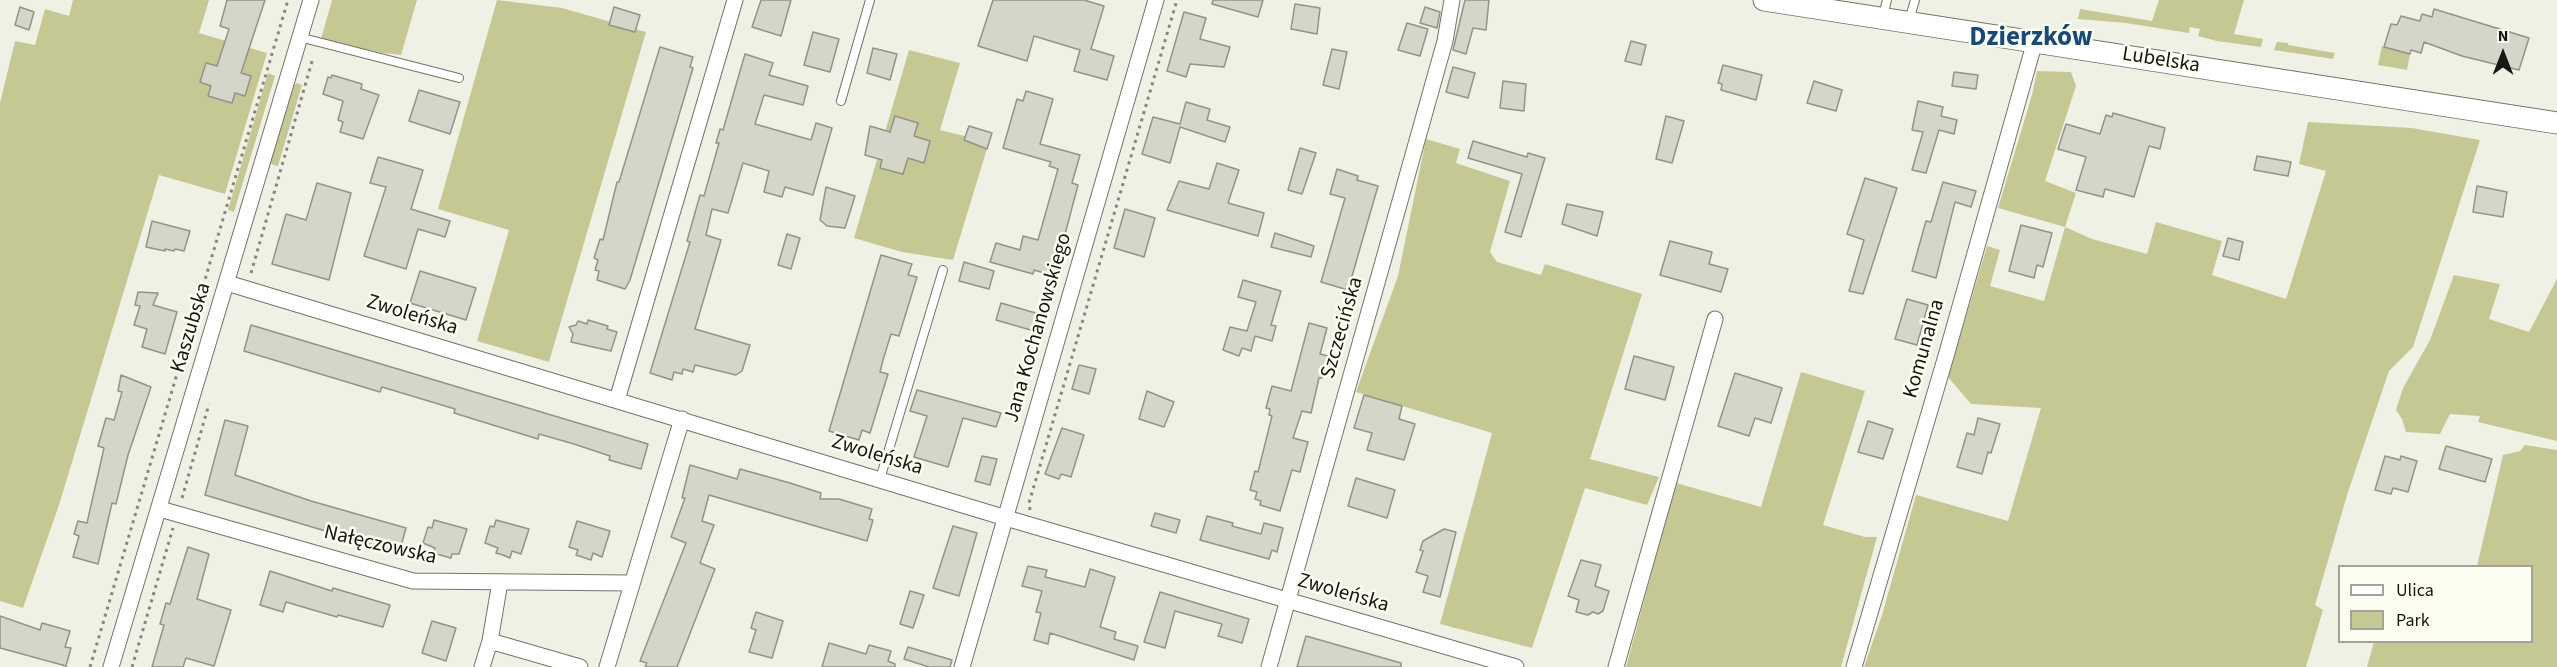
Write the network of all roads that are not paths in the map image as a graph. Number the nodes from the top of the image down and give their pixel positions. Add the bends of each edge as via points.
1 (311, 0) edge
2 (735, 0) edge
3 (870, 0) edge
4 (1156, 0) edge
5 (1452, 0) edge
6 (1764, 0) edge
7 (1915, 0) edge
8 (1885, 9) edge
9 (1909, 22) junction
10 (299, 37) junction
11 (2035, 41) junction
12 (459, 78) dead end
13 (841, 101) dead end
14 (2557, 123) edge
15 (943, 270) dead end
16 (227, 283) junction
17 (1715, 319) dead end
18 (617, 400) junction
19 (682, 419) junction
20 (880, 479) junction
21 (160, 509) junction
22 (1006, 518) junction
23 (500, 582) junction
24 (632, 583) junction
25 (1289, 600) junction
26 (490, 641) junction
27 (111, 667) edge
28 (482, 667) edge
29 (580, 667) edge
30 (607, 667) edge
31 (962, 667) edge
32 (1269, 667) edge
33 (1516, 667) edge
34 (1616, 667) edge
35 (1854, 667) edge

1 - 10 street, Kaszubska
2 - 18 street
3 - 13 lane
4 - 22 street, Jana Kochanowskiego
5 - 25 street, Szczecińska via 1445,41
6 - 8 main road, Lubelska
7 - 9 lane
8 - 9 main road, Lubelska
9 - 11 main road, Lubelska
10 - 12 lane
10 - 16 street, Kaszubska
11 - 14 main road, Lubelska
11 - 35 street, Komunalna
15 - 20 lane
16 - 18 street, Zwoleńska
16 - 21 street, Kaszubska
17 - 34 street
18 - 19 street, Zwoleńska
19 - 20 street, Zwoleńska
19 - 24 street
20 - 22 street, Zwoleńska
21 - 23 street, Nałęczowska via 413,581
21 - 27 street, Kaszubska
22 - 25 street, Zwoleńska
22 - 31 street, Jana Kochanowskiego
23 - 24 street, Nałęczowska
23 - 26 street
24 - 30 street
25 - 32 street, Szczecińska
25 - 33 street, Zwoleńska
26 - 28 street
26 - 29 street

